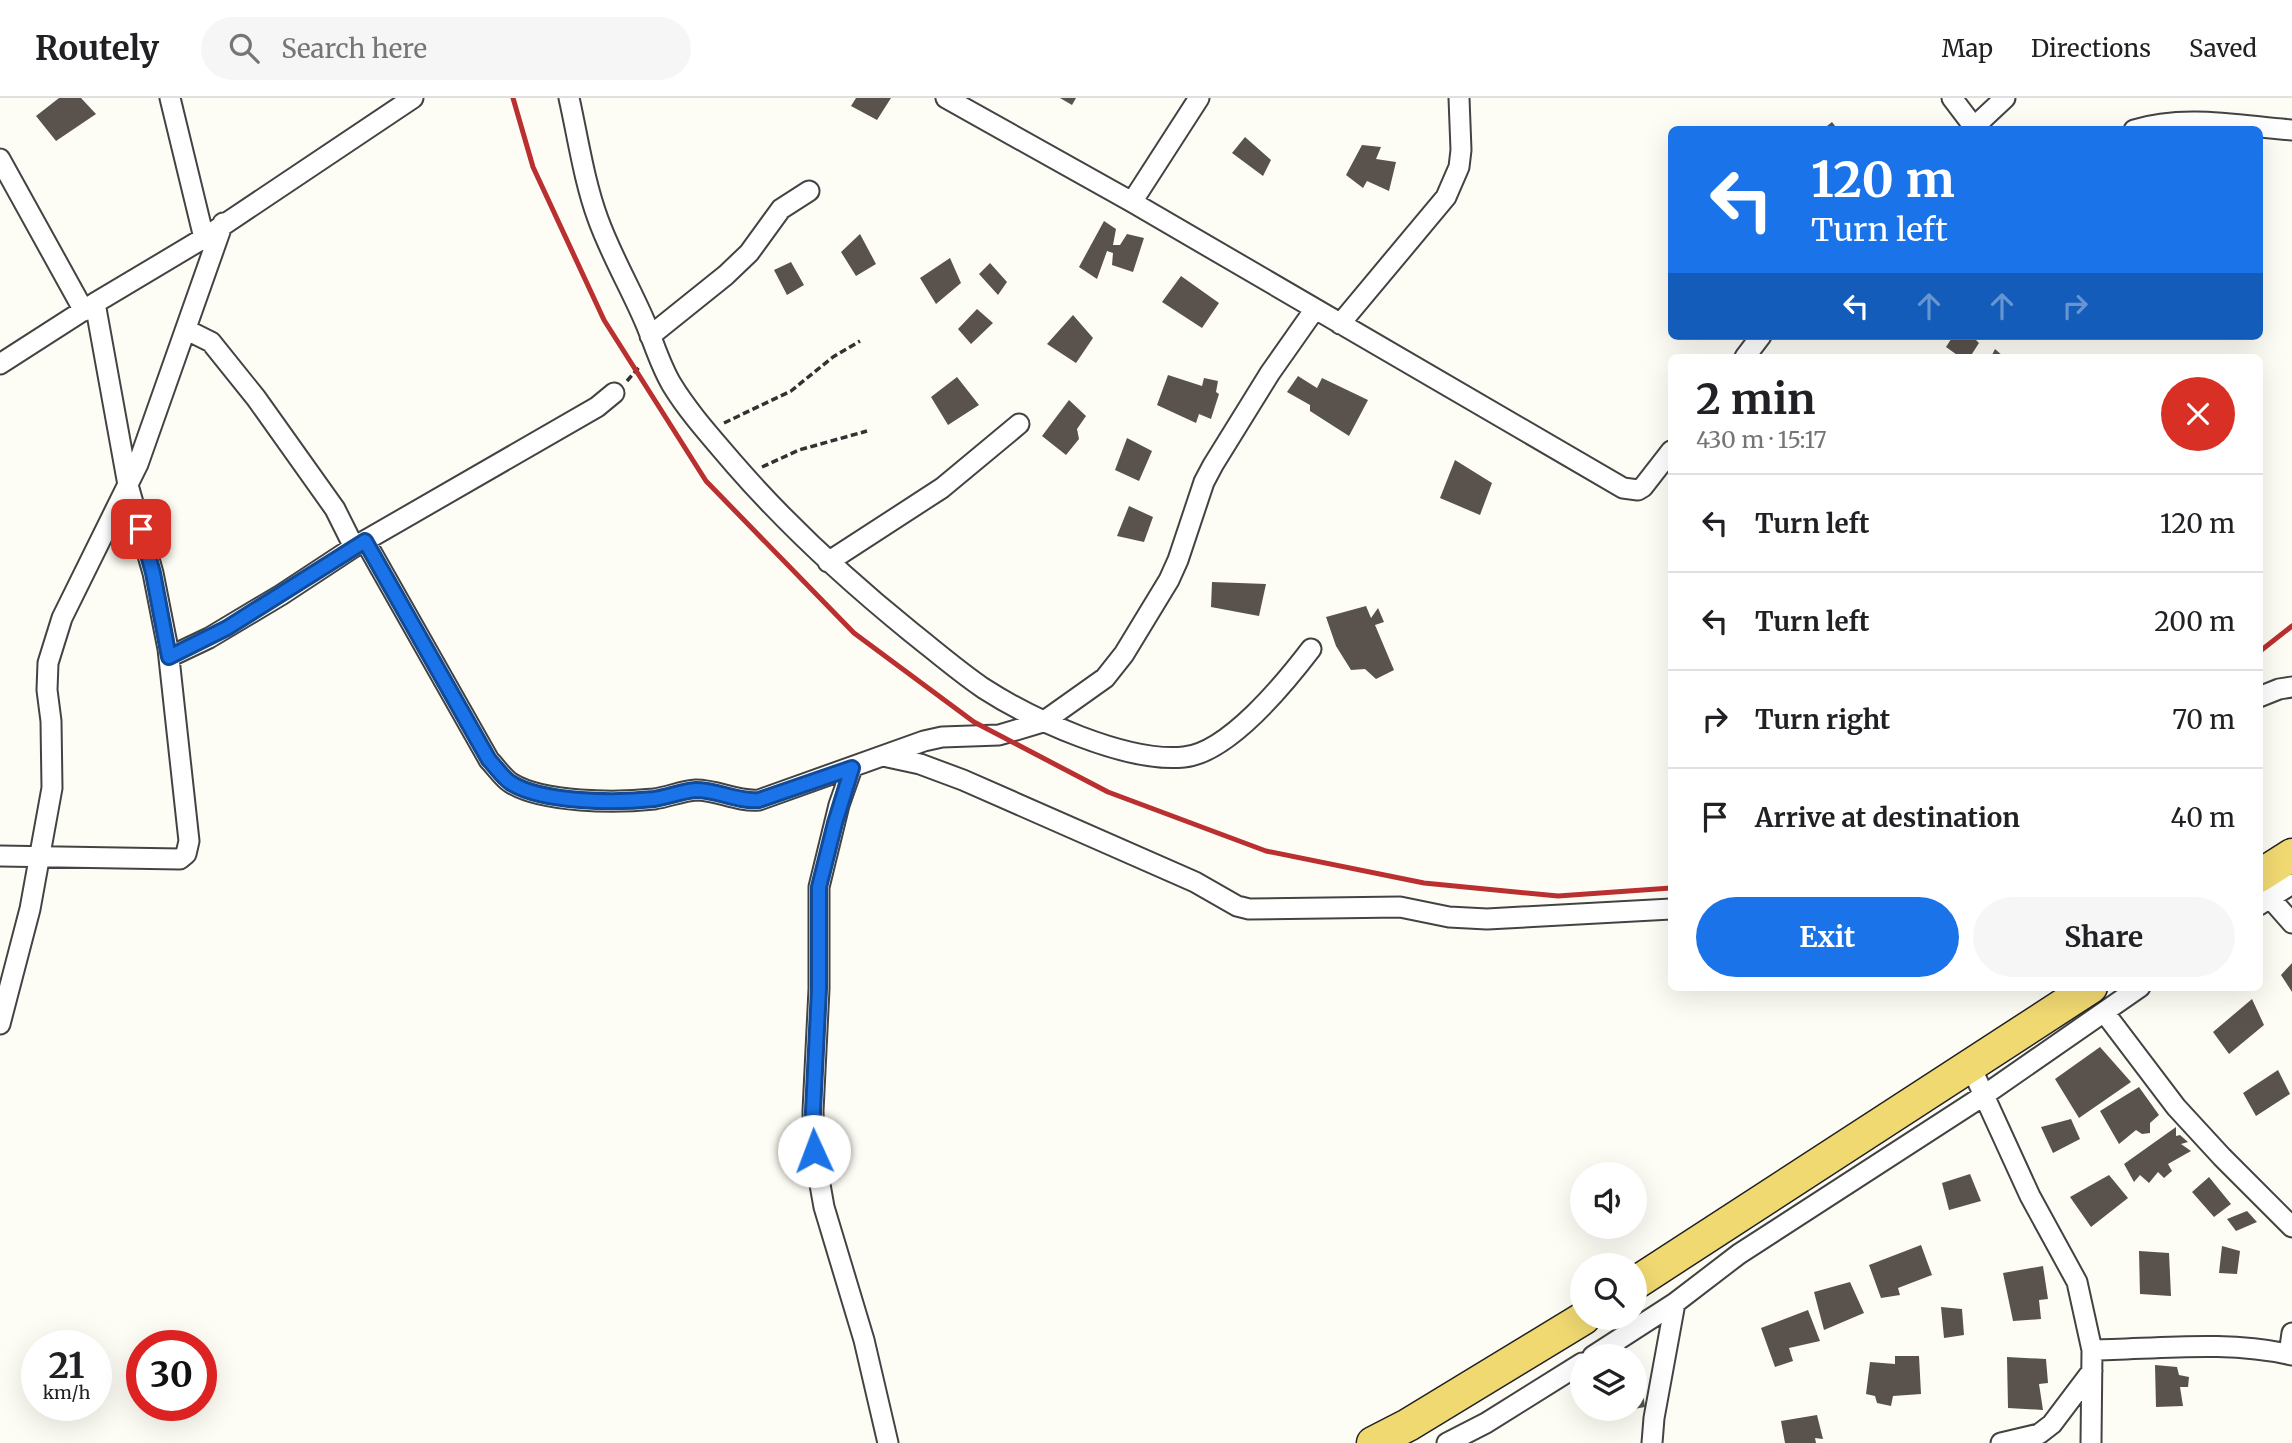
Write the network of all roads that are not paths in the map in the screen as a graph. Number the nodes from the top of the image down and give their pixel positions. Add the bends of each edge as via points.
1 (170, 98) edge
2 (413, 98) edge
3 (569, 98) edge
4 (946, 98) edge
5 (1199, 98) edge
6 (1458, 98) edge
7 (1952, 98) edge
8 (2005, 98) edge
9 (1972, 126) edge
10 (1977, 126) edge
11 (2157, 126) edge
12 (2238, 126) edge
13 (2263, 128) edge
14 (2292, 130) edge
15 (0, 159) edge
16 (809, 191) dead end
17 (1132, 202) junction
18 (223, 223) junction
19 (204, 237) junction
20 (89, 307) junction
21 (1315, 309) junction
22 (1340, 324) junction
23 (187, 330) junction
24 (1758, 340) edge
25 (652, 341) junction
26 (1747, 354) edge
27 (0, 365) edge
28 (614, 393) road end
29 (1019, 424) dead end
30 (1668, 455) edge
31 (128, 485) junction
32 (359, 544) junction
33 (828, 562) junction
34 (1311, 649) dead end
35 (169, 657) junction
36 (2292, 687) edge
37 (2263, 695) edge
38 (1043, 722) junction
39 (882, 756) junction
40 (852, 768) junction
41 (2292, 855) edge
42 (0, 856) edge
43 (39, 857) junction
44 (2292, 884) edge
45 (2263, 893) edge
46 (1668, 909) edge
47 (2292, 923) edge
48 (2126, 991) edge
49 (2098, 999) edge
50 (0, 1024) edge
51 (1970, 1067) junction
52 (1983, 1096) junction
53 (2292, 1227) edge
54 (1647, 1276) edge
55 (1675, 1303) junction
56 (1570, 1327) edge
57 (2292, 1333) edge
58 (1611, 1344) edge
59 (2092, 1350) junction
60 (2290, 1354) edge
61 (1570, 1370) edge
62 (2092, 1371) junction
63 (888, 1443) edge
64 (1373, 1443) edge
65 (1447, 1443) edge
66 (1652, 1443) edge
67 (2001, 1443) edge
68 (2091, 1443) edge

1 - 19 street
2 - 18 street
3 - 25 street via 597,217
4 - 17 street
5 - 17 street
6 - 22 street via 1459,167 1446,197
7 - 9 street
8 - 10 street
11 - 12 street
13 - 14 street
15 - 20 street
16 - 25 street via 781,209 749,253
17 - 21 street
18 - 19 street
18 - 23 street
19 - 20 street
20 - 27 street
20 - 31 street
21 - 22 street
21 - 38 street via 1213,465 1178,560 1124,654 1100,684
22 - 30 street via 1623,488 1643,487
23 - 31 street
23 - 32 street via 211,342
24 - 26 street
25 - 33 street via 673,385 707,432
28 - 32 street
29 - 33 street via 942,488
31 - 35 street via 153,573
31 - 43 street via 62,618 48,663 53,778
32 - 35 street via 240,620
32 - 40 street via 489,760 510,782 539,796 654,799 696,790 745,802
33 - 38 street via 973,680
34 - 38 street via 1254,715 1197,754 1169,757 1136,752
35 - 43 street via 189,841 184,858
36 - 37 street
38 - 39 street via 999,735 942,737
39 - 40 street
39 - 46 street via 962,780 1249,909 1400,907 1487,919
40 - 63 street via 819,887 814,1151 824,1207 864,1340
41 - 45 main road
42 - 43 street
43 - 50 street
44 - 45 street
45 - 47 street
48 - 49 street
49 - 51 main road
49 - 52 street
49 - 53 street via 2176,1107
51 - 52 street
51 - 54 main road
52 - 55 street via 1739,1254
52 - 59 street via 2077,1282
55 - 58 street
55 - 66 street
56 - 64 main road
57 - 60 street
59 - 60 street via 2221,1346
59 - 62 street
61 - 65 street
62 - 67 street via 2052,1424 2039,1434
62 - 68 street

